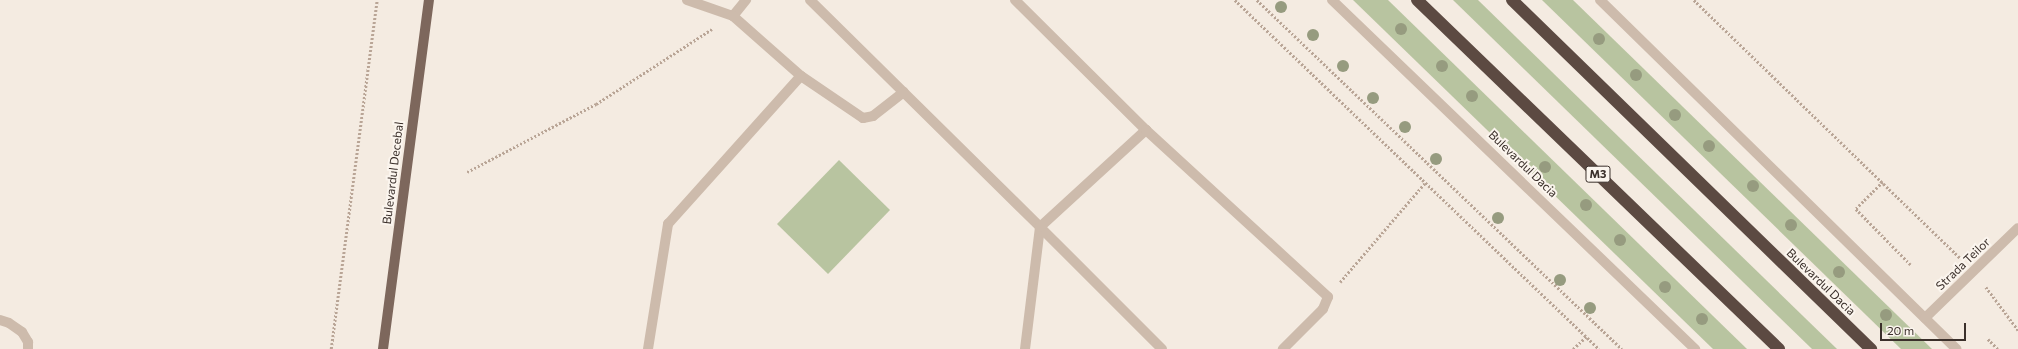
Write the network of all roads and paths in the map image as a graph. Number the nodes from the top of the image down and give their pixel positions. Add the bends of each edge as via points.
1 (378, 0) edge
2 (429, 0) edge
3 (687, 0) edge
4 (746, 0) edge
5 (810, 0) edge
6 (1015, 0) edge
7 (1235, 0) edge
8 (1257, 0) edge
9 (1332, 0) edge
10 (1417, 0) edge
11 (1512, 0) edge
12 (1600, 0) edge
13 (1694, 0) edge
14 (733, 16) junction
15 (801, 76) junction
16 (904, 92) junction
17 (1146, 130) junction
18 (467, 172) dead end
19 (1883, 182) junction
20 (1425, 183) junction
21 (1040, 227) junction
22 (2018, 228) edge
23 (1911, 265) dead end
24 (1974, 272) junction
25 (1328, 296) junction
26 (1925, 318) junction
27 (0, 320) edge
28 (2018, 330) edge
29 (1586, 336) junction
30 (1988, 339) dead end
31 (28, 349) edge
32 (331, 349) edge
33 (383, 349) edge
34 (648, 349) edge
35 (1025, 349) edge
36 (1162, 349) edge
37 (1283, 349) edge
38 (1573, 349) edge
39 (1599, 349) edge
40 (1622, 349) edge
41 (1694, 349) edge
42 (1779, 349) edge
43 (1870, 349) edge
44 (1957, 349) edge
45 (1998, 349) edge

1 - 32 path
2 - 33 main road, Bulevardul Decebal
3 - 14 street
4 - 14 street
5 - 16 street
6 - 17 street
7 - 20 path
8 - 40 path
9 - 41 street, Bulevardul Dacia
10 - 42 highway, M3
11 - 43 highway, Bulevardul Dacia
12 - 26 street
13 - 19 path
14 - 15 street
14 - 18 path via 596,104
15 - 16 street via 862,118 873,116
15 - 34 street via 668,224
16 - 21 street
17 - 21 street
17 - 25 street
19 - 23 path via 1856,209
19 - 24 path
20 - 25 path
20 - 29 path
21 - 35 street
21 - 36 street
22 - 24 street, Strada Teilor
24 - 26 street, Strada Teilor
24 - 28 path
25 - 37 street via 1323,309
26 - 44 street
27 - 31 street via 22,332 28,342
29 - 38 path
29 - 39 path
30 - 45 path

